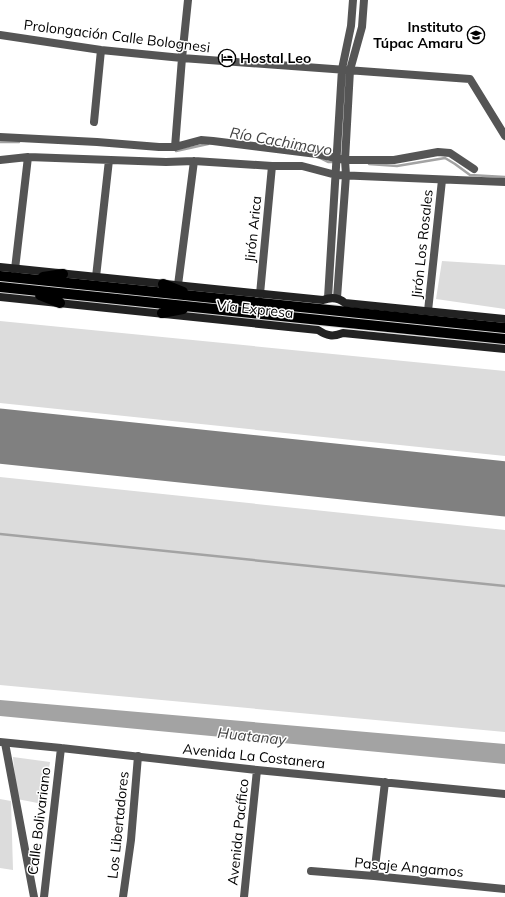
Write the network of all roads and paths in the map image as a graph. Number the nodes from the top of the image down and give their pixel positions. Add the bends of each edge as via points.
1 (188, 0) edge
2 (353, 0) edge
3 (364, 0) edge
4 (351, 26) junction
5 (362, 28) junction
6 (0, 35) edge
7 (101, 50) junction
8 (182, 58) junction
9 (346, 70) junction
10 (94, 122) dead end
11 (505, 136) edge
12 (0, 137) edge
13 (175, 147) junction
14 (28, 157) junction
15 (0, 160) edge
16 (109, 160) junction
17 (194, 161) junction
18 (272, 166) junction
19 (341, 168) junction
20 (474, 169) dead end
21 (442, 180) junction
22 (505, 182) edge
23 (0, 267) edge
24 (15, 269) junction
25 (63, 274) junction
26 (0, 276) edge
27 (96, 277) junction
28 (28, 279) junction
29 (163, 284) junction
30 (178, 286) junction
31 (0, 287) edge
32 (27, 290) junction
33 (260, 294) junction
34 (194, 296) junction
35 (0, 297) edge
36 (337, 298) junction
37 (325, 299) junction
38 (60, 303) junction
39 (345, 303) junction
40 (193, 307) junction
41 (315, 309) junction
42 (428, 311) junction
43 (162, 313) junction
44 (351, 313) junction
45 (505, 319) edge
46 (314, 320) junction
47 (505, 323) edge
48 (350, 324) junction
49 (485, 326) junction
50 (505, 328) edge
51 (318, 330) junction
52 (343, 332) junction
53 (483, 337) junction
54 (505, 339) edge
55 (505, 346) edge
56 (505, 349) edge
57 (3, 743) edge
58 (61, 748) junction
59 (138, 756) junction
60 (257, 770) junction
61 (384, 782) junction
62 (505, 794) edge
63 (311, 871) dead end
64 (374, 876) junction
65 (505, 889) edge
66 (34, 897) edge
67 (44, 897) edge
68 (123, 897) edge
69 (244, 897) edge

1 - 8 street
2 - 4 street
3 - 5 street
4 - 5 street
4 - 9 street
5 - 9 street
6 - 7 street, Prolongación Calle Bolognesi
7 - 8 street, Prolongación Calle Bolognesi
7 - 10 street
8 - 9 street, Prolongación Calle Bolognesi
8 - 13 street
9 - 11 street, Prolongación Calle Bolognesi via 470,79
9 - 19 street
12 - 13 street
13 - 19 street via 201,140 317,154
14 - 15 street
14 - 16 street
14 - 24 street
16 - 17 street
16 - 27 street
17 - 18 street
17 - 30 street
18 - 19 street
18 - 33 street, Jirón Arica
19 - 20 street via 438,152 450,153
19 - 21 street
19 - 36 street
19 - 37 street
21 - 22 street
21 - 42 street, Jirón Los Rosales
23 - 24 main road, Vía Expresa
24 - 25 main road, Vía Expresa
25 - 27 main road, Vía Expresa
25 - 28 main road
26 - 28 main road, Vía Expresa
27 - 29 main road, Vía Expresa
28 - 34 main road, Vía Expresa
29 - 30 main road, Vía Expresa
29 - 34 main road
30 - 33 main road, Vía Expresa
31 - 32 main road, Vía Expresa
32 - 38 main road
32 - 40 main road, Vía Expresa
33 - 37 main road, Vía Expresa
34 - 41 main road, Vía Expresa
35 - 38 main road, Vía Expresa
36 - 37 main road, Vía Expresa
36 - 39 main road
37 - 41 main road
38 - 43 main road, Vía Expresa
39 - 42 main road
39 - 44 main road
40 - 43 main road
40 - 46 main road, Vía Expresa
41 - 44 main road, Vía Expresa
41 - 46 main road
42 - 45 main road
43 - 51 main road, Vía Expresa
44 - 48 main road
44 - 49 main road, Vía Expresa
46 - 48 main road, Vía Expresa
46 - 51 main road
47 - 49 main road
48 - 52 main road
48 - 53 main road, Vía Expresa
49 - 50 main road, Vía Expresa
51 - 52 main road, Vía Expresa via 330,336
52 - 56 main road, Vía Expresa
53 - 54 main road, Vía Expresa
53 - 55 main road
57 - 58 street, Avenida La Costanera
57 - 66 street
58 - 59 street, Avenida La Costanera
58 - 67 street, Calle Bolivariano
59 - 60 street, Avenida La Costanera
59 - 68 street, Los Libertadores
60 - 61 street, Avenida La Costanera
60 - 69 street, Avenida Pacífico
61 - 62 street, Avenida La Costanera
61 - 64 street
63 - 64 street, Pasaje Angamos
64 - 65 street, Pasaje Angamos

